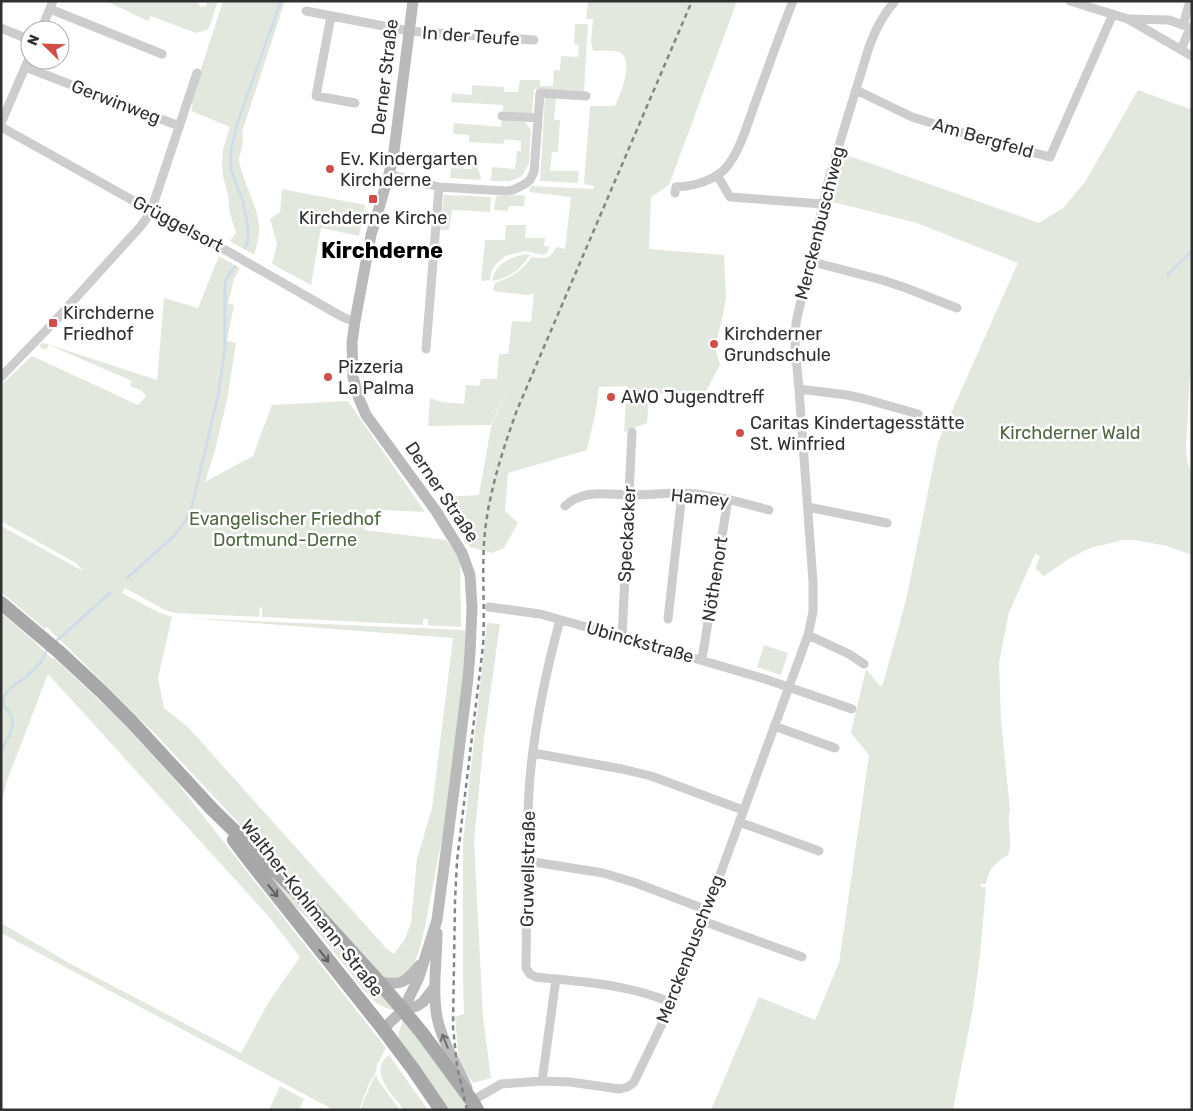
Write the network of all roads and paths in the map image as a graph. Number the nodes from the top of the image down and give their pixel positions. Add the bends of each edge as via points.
1 (413, 1) edge
2 (793, 1) edge
3 (894, 1) edge
4 (1070, 1) edge
5 (1190, 1) edge
6 (52, 5) edge
7 (306, 11) dead end
8 (1114, 14) junction
9 (331, 16) junction
10 (1128, 19) junction
11 (45, 20) edge
12 (1183, 25) junction
13 (1, 28) edge
14 (409, 31) junction
15 (20, 36) edge
16 (534, 40) dead end
17 (1182, 50) junction
18 (162, 54) dead end
19 (1192, 56) edge
20 (24, 70) edge
21 (33, 70) edge
22 (197, 73) dead end
23 (856, 90) junction
24 (586, 96) dead end
25 (355, 103) dead end
26 (502, 116) dead end
27 (538, 118) junction
28 (1, 123) edge
29 (179, 126) junction
30 (1, 127) edge
31 (390, 174) junction
32 (717, 175) junction
33 (439, 187) junction
34 (675, 193) dead end
35 (823, 204) junction
36 (150, 210) junction
37 (810, 261) junction
38 (957, 308) dead end
39 (355, 320) junction
40 (426, 349) dead end
41 (1, 377) edge
42 (799, 389) junction
43 (918, 414) dead end
44 (632, 432) dead end
45 (682, 493) junction
46 (630, 495) junction
47 (728, 499) junction
48 (565, 506) dead end
49 (808, 507) junction
50 (769, 510) dead end
51 (887, 523) dead end
52 (1, 603) edge
53 (489, 607) dead end
54 (668, 619) dead end
55 (560, 620) junction
56 (808, 635) junction
57 (622, 636) junction
58 (702, 659) junction
59 (864, 664) dead end
60 (789, 686) junction
61 (852, 709) dead end
62 (774, 726) junction
63 (835, 748) dead end
64 (533, 753) junction
65 (212, 809) junction
66 (743, 810) junction
67 (739, 822) junction
68 (819, 851) dead end
69 (527, 861) junction
70 (707, 910) junction
71 (436, 920) junction
72 (703, 921) junction
73 (802, 956) dead end
74 (425, 960) junction
75 (556, 979) junction
76 (380, 982) junction
77 (434, 988) junction
78 (672, 1003) junction
79 (403, 1010) junction
80 (384, 1029) junction
81 (542, 1081) junction
82 (475, 1105) edge
83 (441, 1110) edge

1 - 14 main road, Derner Straße
2 - 32 street via 736,151
3 - 23 street, Merckenbuschweg via 875,30
4 - 8 street
5 - 12 street
6 - 11 street
6 - 18 street
7 - 9 street, In der Teufe
8 - 10 street
8 - 23 street, Am Bergfeld via 1050,157 912,117
9 - 14 street, In der Teufe
9 - 25 street via 316,96
10 - 12 street via 1169,20
10 - 17 street
12 - 17 street via 1190,28
13 - 15 street
14 - 16 street, In der Teufe
14 - 31 main road, Derner Straße
17 - 19 street
20 - 28 street
21 - 29 street, Gerwinweg
22 - 29 street
23 - 35 street, Merckenbuschweg
24 - 27 street via 540,93
26 - 27 street
27 - 33 street via 534,172 525,184 506,191
29 - 36 street
30 - 36 street, Grüggelsort
31 - 33 street
31 - 39 main road, Derner Straße via 371,235
32 - 34 street via 702,183 676,187
32 - 35 street via 730,196
33 - 40 street
35 - 37 street, Merckenbuschweg
36 - 39 street, Grüggelsort via 339,315
36 - 41 street via 140,227
37 - 38 street via 882,280
37 - 42 street, Merckenbuschweg via 794,346
39 - 71 main road, Derner Straße via 353,377 366,415 448,529 462,553 470,576 470,654
42 - 43 street via 846,395
42 - 49 street, Merckenbuschweg
44 - 46 street, Speckacker
45 - 46 street, Hamey
45 - 47 street, Hamey
45 - 54 street
46 - 48 street, Hamey via 586,494
46 - 57 street, Speckacker
47 - 50 street, Hamey
47 - 58 street, Nöthenort
49 - 51 street
49 - 56 street, Merckenbuschweg via 813,612
52 - 65 main road, Walther-Kohlmann-Straße via 101,690
53 - 55 street, Ubinckstraße
55 - 57 street, Ubinckstraße
55 - 64 street, Gruwellstraße via 547,671
56 - 59 street
56 - 60 street, Merckenbuschweg
57 - 58 street, Ubinckstraße
58 - 60 street, Ubinckstraße
60 - 61 street
60 - 62 street, Merckenbuschweg
62 - 63 street
62 - 66 street, Merckenbuschweg
64 - 66 street via 651,776
64 - 69 street, Gruwellstraße
65 - 76 main road, Walther-Kohlmann-Straße via 300,895
65 -> 80 main road, Walther-Kohlmann-Straße
66 - 67 street, Merckenbuschweg
67 - 68 street
67 - 70 street, Merckenbuschweg
69 - 70 street via 603,873
69 - 75 street, Gruwellstraße via 526,968 536,977
70 - 72 street, Merckenbuschweg
71 - 74 main road, Derner Straße
71 - 77 main road
72 - 73 street
72 - 78 street, Merckenbuschweg
74 - 76 main road via 403,982
74 - 79 main road, Derner Straße
75 - 78 street, Gruwellstraße via 614,986
75 - 81 street
76 - 79 main road, Walther-Kohlmann-Straße
77 - 79 main road via 423,1002
82 -> 77 main road via 440,1028
78 - 81 street, Merckenbuschweg via 630,1086 619,1089
79 - 80 main road
79 - 82 main road, Walther-Kohlmann-Straße
80 - 83 main road, Walther-Kohlmann-Straße
81 - 82 street, Merckenbuschweg via 501,1084

